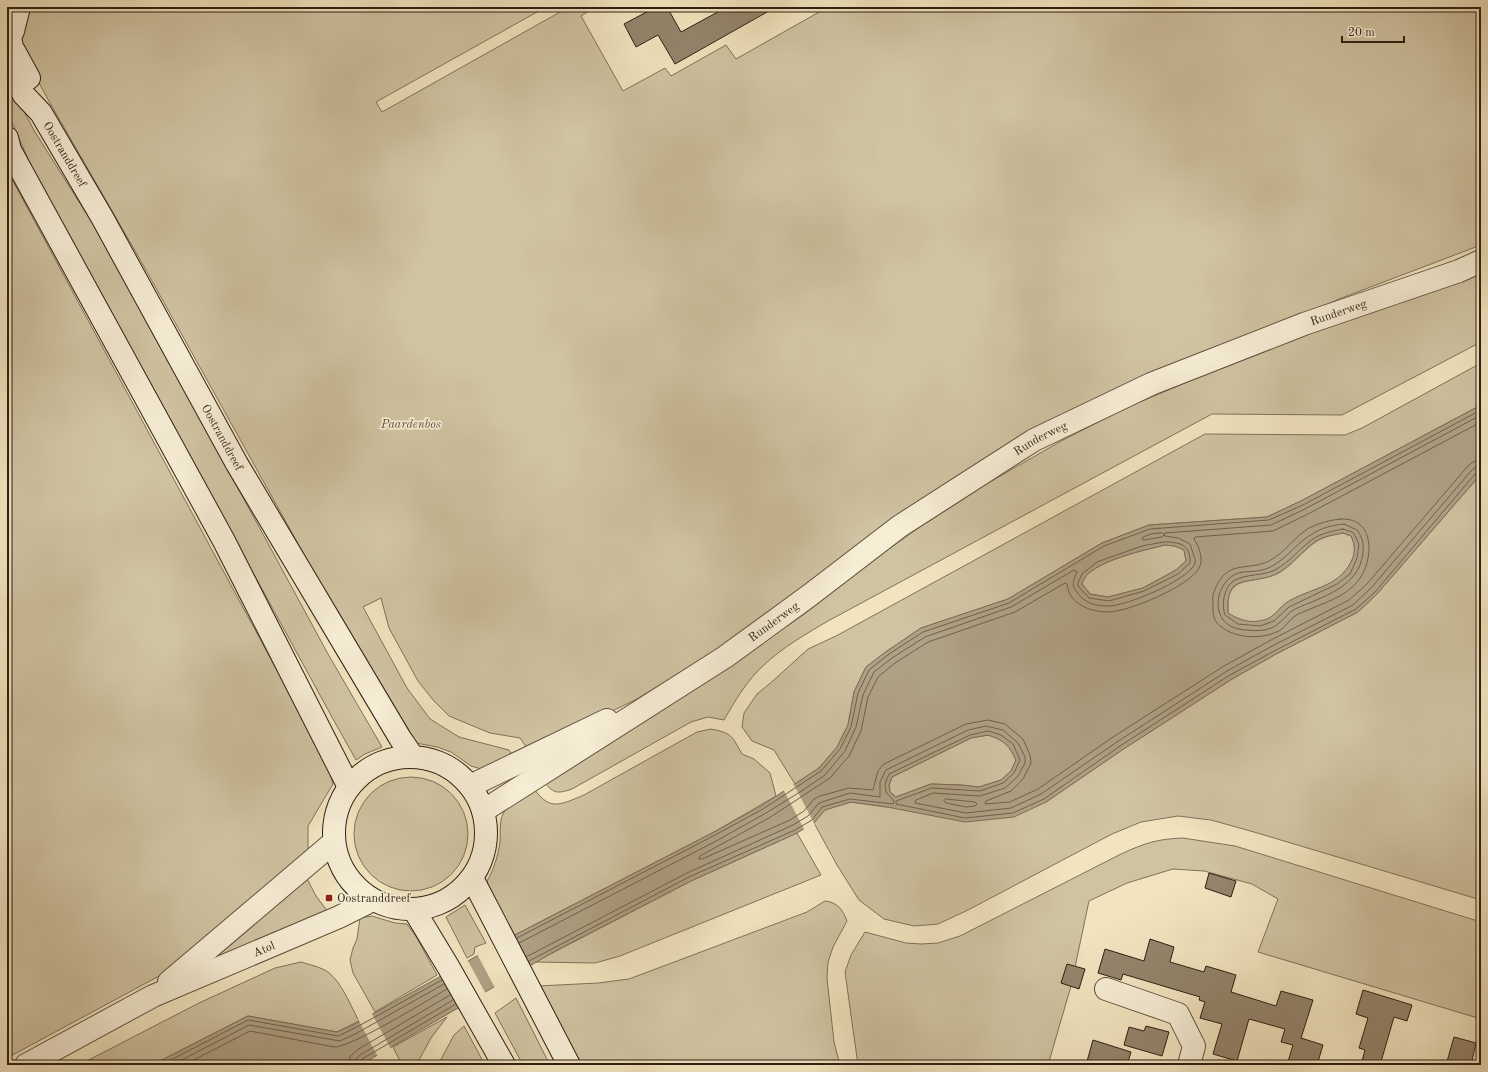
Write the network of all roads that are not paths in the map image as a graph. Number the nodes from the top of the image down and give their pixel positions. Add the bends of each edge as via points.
1 (19, 7) edge
2 (8, 40) edge
3 (7, 65) edge
4 (41, 113) junction
5 (8, 144) edge
6 (1481, 261) edge
7 (648, 706) junction
8 (413, 757) junction
9 (470, 786) junction
10 (349, 787) junction
11 (483, 811) junction
12 (334, 842) junction
13 (472, 878) junction
14 (373, 900) junction
15 (414, 910) junction
16 (1106, 989) dead end
17 (153, 996) junction
18 (26, 1065) edge
19 (504, 1065) edge
20 (569, 1065) edge
21 (1189, 1065) edge

1 - 2 main road
2 - 4 main road, Oostranddreef via 35,90
3 - 4 main road, Oostranddreef via 24,95
4 - 8 main road, Oostranddreef via 103,219 237,464
5 - 10 main road via 224,541
6 - 7 main road, Runderweg via 1304,324 1151,384 1034,440 900,526 810,596 725,657
7 - 9 main road, Runderweg via 600,722
7 - 11 main road, Runderweg
8 - 9 main road via 439,763 456,773
8 - 10 main road via 378,764 362,774
9 - 11 main road
10 - 12 main road via 339,804 334,822
11 - 13 main road via 486,828 485,846
12 - 14 main road via 346,876 358,890
12 - 17 main road, Atol
13 - 15 main road via 446,901
13 - 20 main road
14 - 15 main road via 392,908
14 - 17 main road, Atol
15 - 19 main road
16 - 21 main road via 1178,1014 1194,1046
17 - 18 main road, Atol

